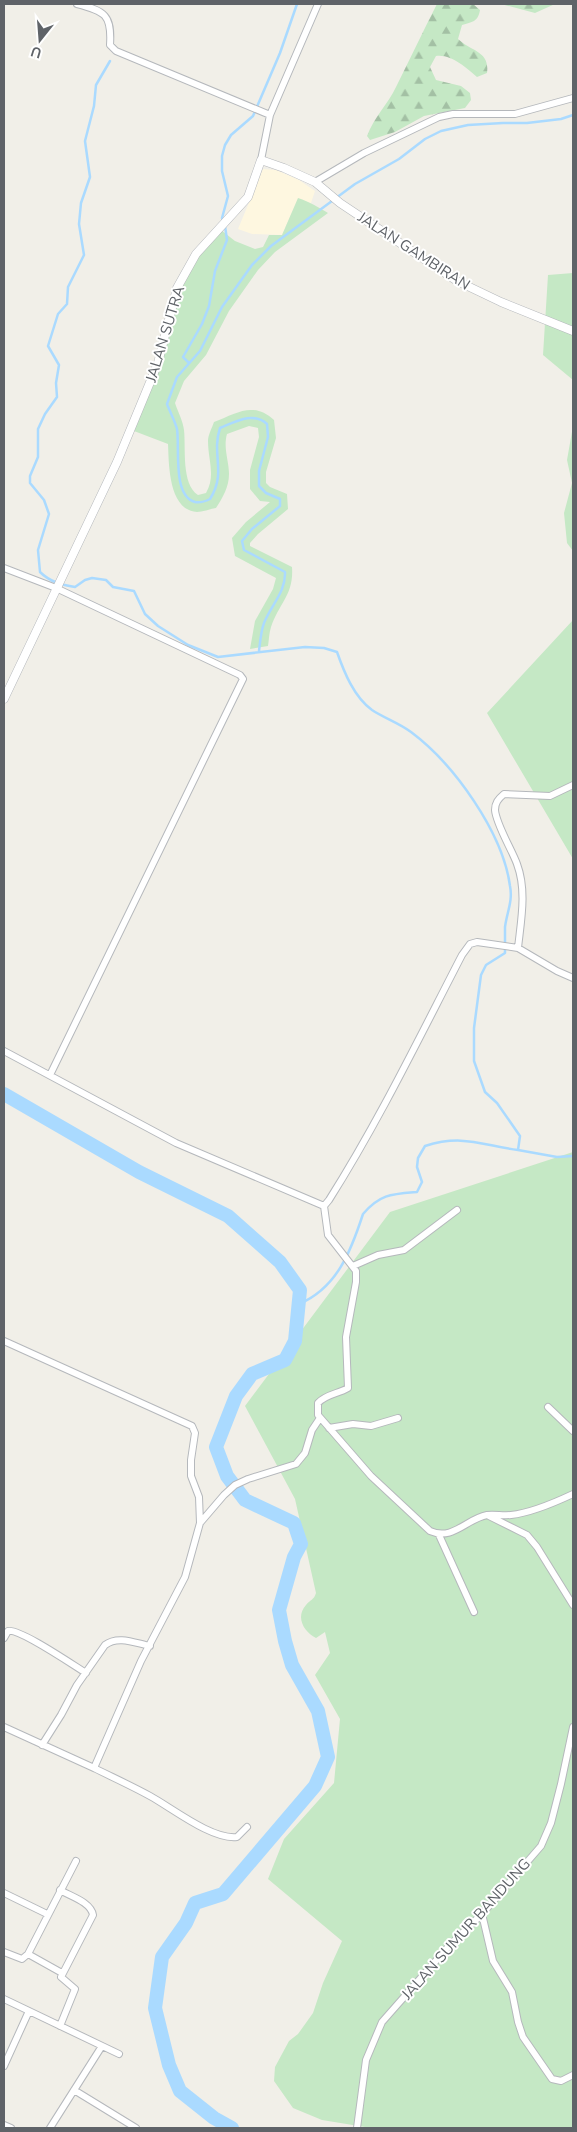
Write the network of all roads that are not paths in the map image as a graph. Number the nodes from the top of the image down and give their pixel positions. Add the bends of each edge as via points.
1 (77, 4) edge
2 (318, 4) edge
3 (573, 98) edge
4 (270, 115) junction
5 (262, 160) junction
6 (315, 182) junction
7 (573, 331) edge
8 (4, 568) edge
9 (58, 584) junction
10 (4, 699) edge
11 (573, 786) edge
12 (518, 948) junction
13 (573, 978) edge
14 (4, 1051) edge
15 (50, 1076) junction
16 (324, 1206) junction
17 (457, 1210) dead end
18 (352, 1264) junction
19 (4, 1341) edge
20 (548, 1407) dead end
21 (320, 1418) junction
22 (398, 1418) dead end
23 (329, 1428) junction
24 (573, 1431) edge
25 (573, 1494) edge
26 (487, 1515) junction
27 (200, 1523) junction
28 (439, 1535) junction
29 (573, 1605) edge
30 (474, 1612) dead end
31 (4, 1638) edge
32 (150, 1646) junction
33 (86, 1673) junction
34 (4, 1727) edge
35 (573, 1727) edge
36 (42, 1745) junction
37 (94, 1768) junction
38 (247, 1827) dead end
39 (76, 1861) dead end
40 (60, 1890) junction
41 (4, 1893) edge
42 (47, 1914) junction
43 (482, 1914) junction
44 (4, 1952) edge
45 (28, 1954) junction
46 (62, 1973) junction
47 (4, 1999) edge
48 (29, 2011) junction
49 (60, 2026) junction
50 (102, 2046) junction
51 (119, 2054) dead end
52 (4, 2066) edge
53 (573, 2075) edge
54 (74, 2090) junction
55 (4, 2125) edge
56 (12, 2128) edge
57 (50, 2128) edge
58 (136, 2128) edge
59 (358, 2128) edge

1 - 4 street via 93,8 109,21 110,45 116,51
2 - 4 street, JALAN SUTRA
3 - 6 street via 515,114 438,117 364,153
4 - 5 street, JALAN SUTRA
5 - 6 street, JALAN GAMBIRAN
5 - 9 street, JALAN SUTRA via 248,197 196,254 177,288 153,375 117,462
6 - 7 street, JALAN GAMBIRAN via 458,281
8 - 9 street
9 - 10 street, JALAN SUTRA
9 - 15 street via 243,679
11 - 12 street via 550,796 504,794 496,803 495,813 518,865 522,885
12 - 13 street
12 - 16 street via 477,942 470,944 356,1157
14 - 15 street
15 - 16 street via 176,1143
16 - 18 street via 328,1235
17 - 18 street via 404,1250
18 - 21 street via 356,1270 356,1282 346,1337 348,1388 323,1397 316,1408
19 - 27 street via 192,1426 195,1433 191,1476 199,1497
20 - 24 street
21 - 23 street
21 - 27 street via 312,1430 305,1453 296,1464 235,1486
22 - 23 street via 366,1427 353,1424
23 - 28 street via 371,1476 430,1531
25 - 26 street via 512,1515
26 - 28 street
26 - 29 street via 527,1535
27 - 32 street via 185,1577
28 - 30 street
31 - 33 street via 12,1630
32 - 33 street via 123,1640 110,1641
32 - 37 street
33 - 36 street
34 - 36 street
35 - 43 street, JALAN SUMUR BANDUNG via 551,1823 542,1846
36 - 37 street
37 - 38 street via 222,1836 237,1837
39 - 40 street
40 - 42 street
40 - 46 street via 94,1912
41 - 42 street
42 - 45 street
43 - 53 street via 493,1961 512,1992 524,2037 552,2078 560,2080
43 - 59 street, JALAN SUMUR BANDUNG via 382,2022 366,2060
44 - 45 street via 22,1960
45 - 46 street
46 - 49 street via 61,1978 75,1990
47 - 48 street
48 - 49 street
48 - 52 street
49 - 50 street
50 - 51 street
50 - 54 street
54 - 57 street
54 - 58 street
55 - 56 street

